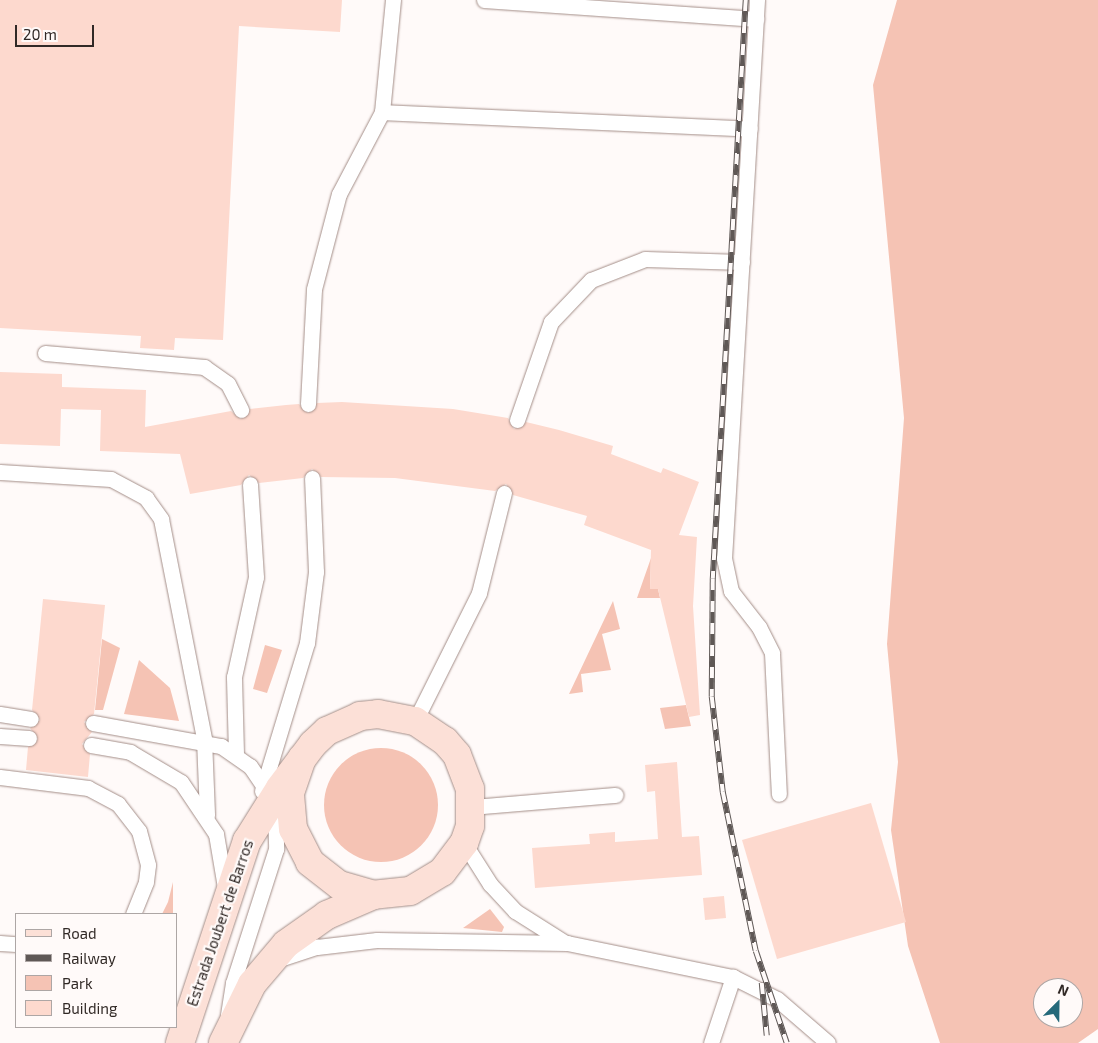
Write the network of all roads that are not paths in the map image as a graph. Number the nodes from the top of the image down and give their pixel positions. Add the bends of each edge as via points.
1 (392, 0) edge
2 (484, 0) edge
3 (757, 0) edge
4 (756, 19) junction
5 (382, 112) junction
6 (750, 129) junction
7 (742, 262) junction
8 (45, 353) dead end
9 (308, 404) dead end
10 (242, 410) dead end
11 (517, 420) dead end
12 (0, 472) edge
13 (312, 478) dead end
14 (250, 484) dead end
15 (504, 493) dead end
16 (0, 714) edge
17 (31, 719) dead end
18 (415, 721) junction
19 (93, 724) dead end
20 (0, 736) edge
21 (29, 738) dead end
22 (204, 739) junction
23 (91, 745) dead end
24 (236, 754) junction
25 (302, 758) junction
26 (0, 777) edge
27 (268, 793) junction
28 (779, 794) dead end
29 (616, 795) dead end
30 (472, 807) junction
31 (207, 816) junction
32 (464, 843) junction
33 (374, 895) junction
34 (133, 913) edge
35 (221, 918) junction
36 (0, 943) edge
37 (15, 944) edge
38 (567, 944) junction
39 (268, 963) junction
40 (733, 977) junction
41 (225, 1036) edge
42 (180, 1043) edge
43 (712, 1043) edge
44 (828, 1043) edge

1 - 5 lane
2 - 4 lane
3 - 4 lane
4 - 6 lane
5 - 6 lane
5 - 9 lane via 330,218 314,290
6 - 7 lane
7 - 11 lane via 646,259 591,280 551,322
7 - 28 lane via 724,569 731,591 759,627 772,653
8 - 10 lane via 204,367 228,384
12 - 22 lane via 111,479 135,489 154,508 166,532
13 - 27 lane via 316,572 309,634
14 - 24 lane via 256,577 234,676
15 - 18 lane via 479,593
16 - 17 lane
18 - 25 main road, Estrada Joubert de Barros via 378,714 360,716 327,731
18 - 30 main road via 438,735 457,755 470,789
19 - 22 lane
20 - 21 lane
22 - 24 lane
22 - 31 lane
23 - 31 lane via 130,752 165,770
24 - 27 lane
25 - 27 main road, Estrada Joubert de Barros
25 - 33 main road via 294,775 290,811 300,846 323,875 339,885
26 - 34 lane via 88,788 118,804 139,832 148,865 146,882
27 - 35 main road, Estrada Joubert de Barros via 240,857
27 - 41 lane via 276,849 233,983
29 - 30 lane
30 - 32 main road
31 - 35 lane via 225,876
32 - 33 main road via 454,859 427,884 392,895
32 - 38 lane via 490,884 515,911
33 - 39 main road via 306,928
35 - 42 main road, Estrada Joubert de Barros
36 - 37 lane
38 - 39 lane via 377,940 317,947
38 - 40 lane
39 - 41 main road
40 - 43 lane
40 - 44 lane via 777,998

